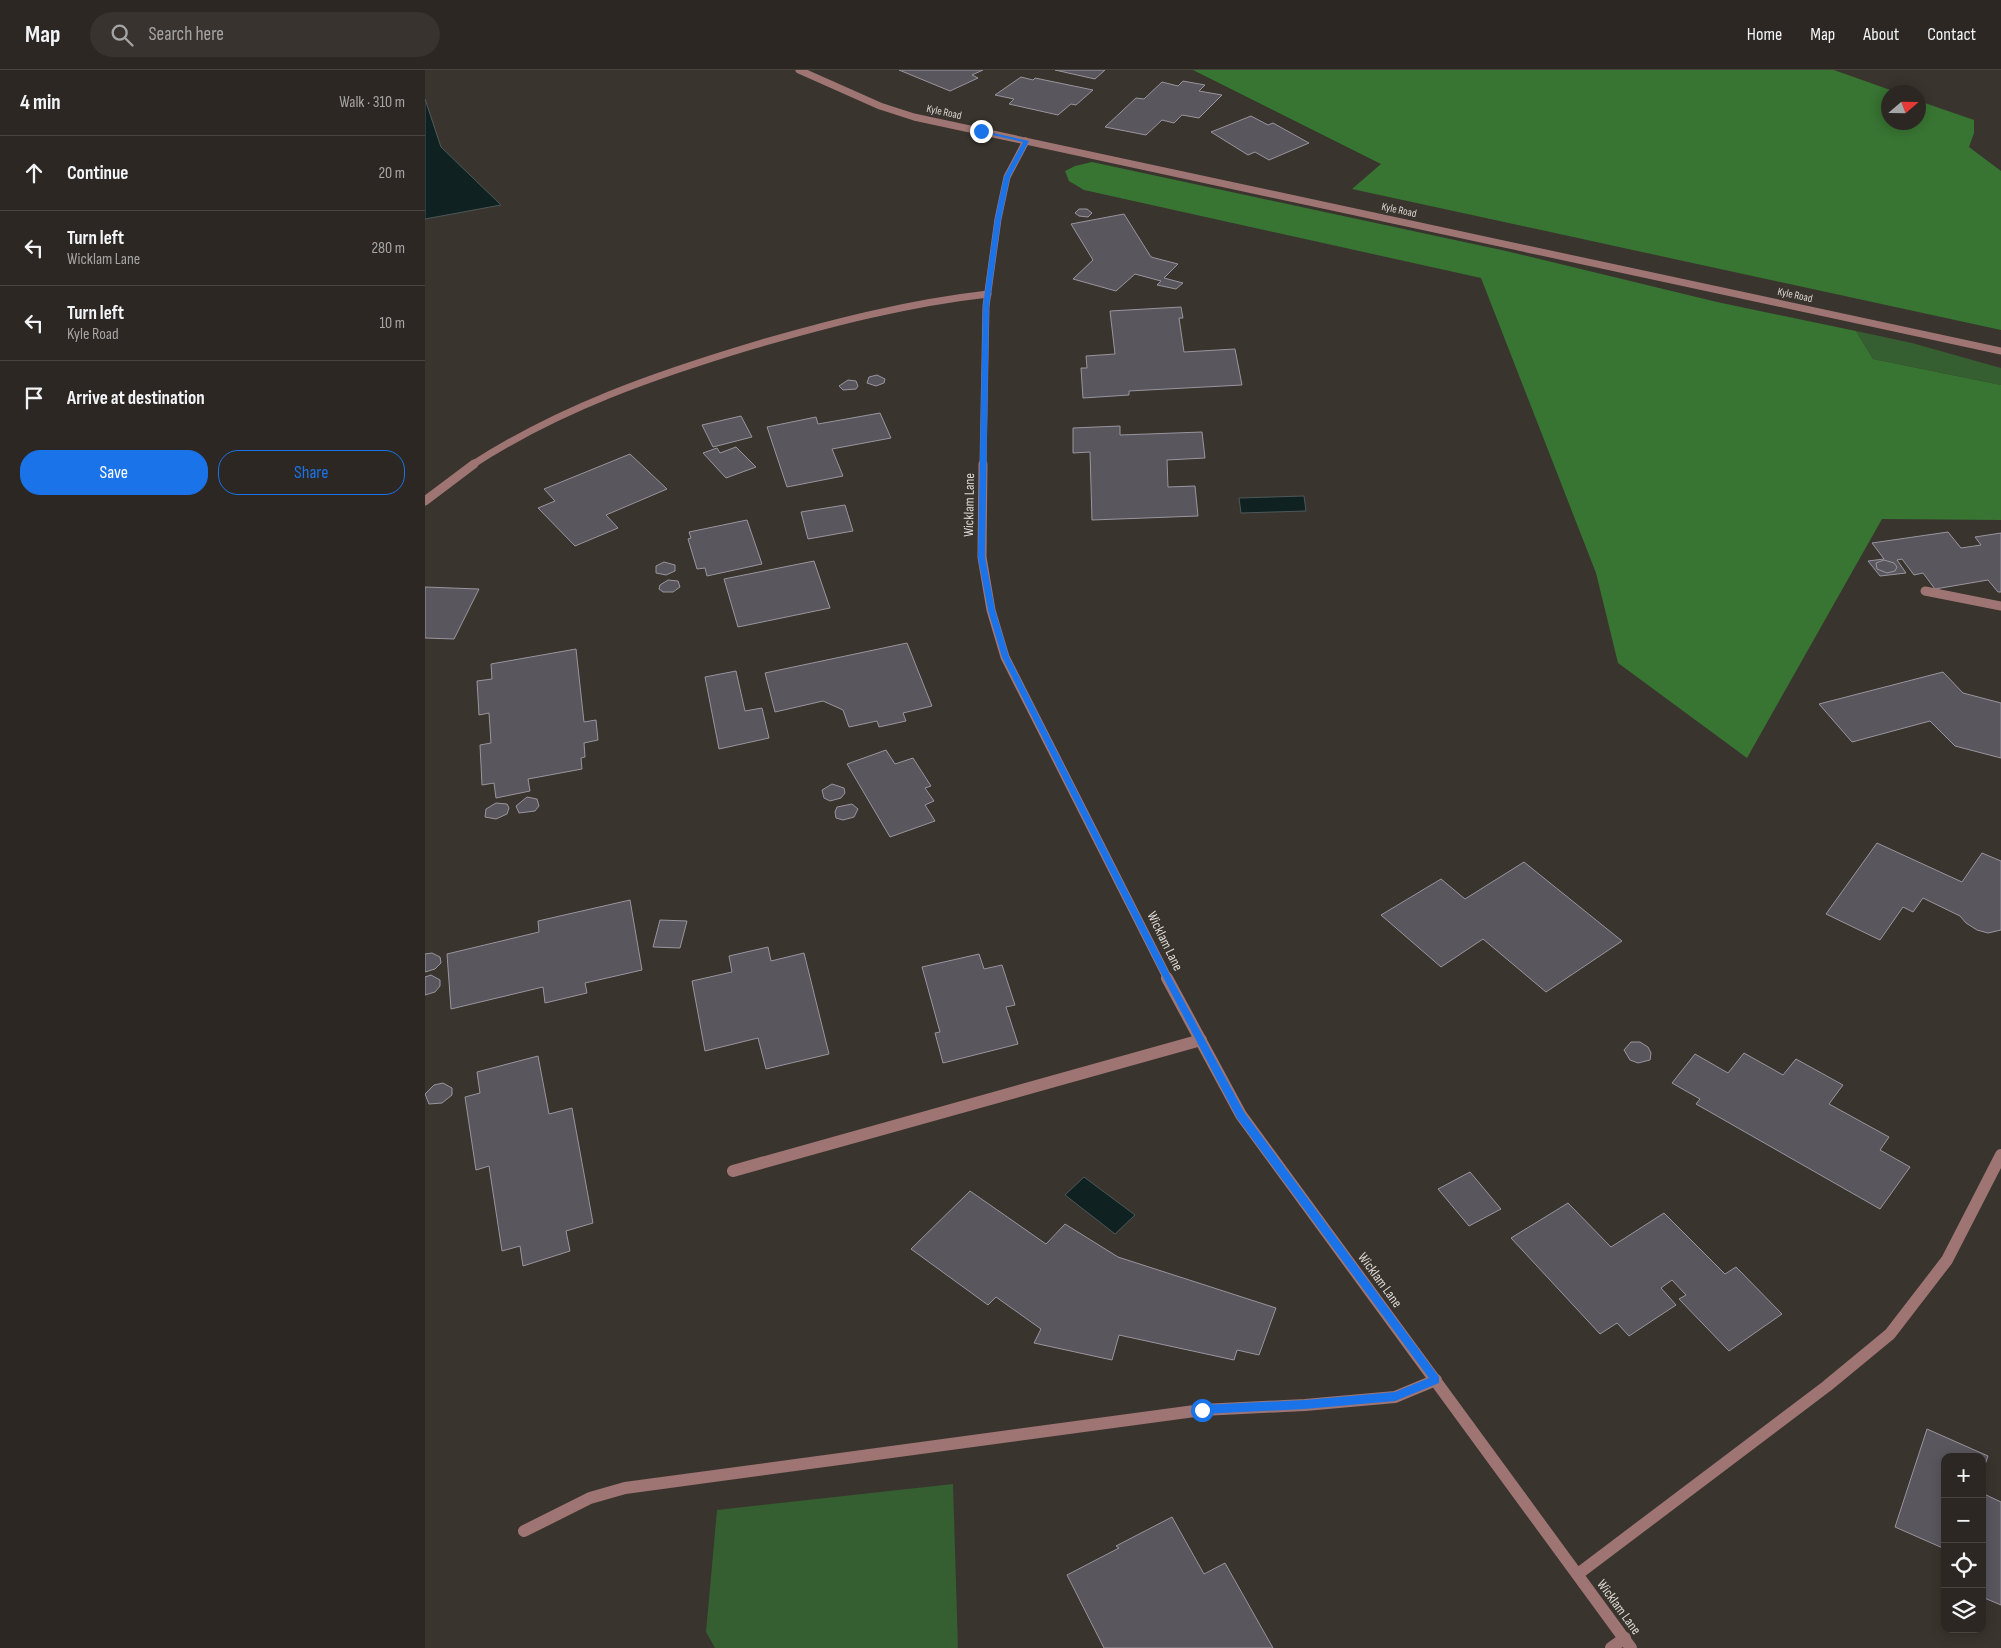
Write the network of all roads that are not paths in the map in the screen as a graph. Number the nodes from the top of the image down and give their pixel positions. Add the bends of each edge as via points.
1 (799, 70) edge
2 (1026, 141) junction
3 (988, 294) junction
4 (2001, 351) edge
5 (425, 501) edge
6 (1925, 591) dead end
7 (2001, 606) edge
8 (1201, 1040) junction
9 (2001, 1155) edge
10 (733, 1171) dead end
11 (1436, 1380) junction
12 (524, 1531) dead end
13 (1578, 1574) junction
14 (1628, 1643) edge
15 (1611, 1648) edge

1 - 2 street, Kyle Road via 880,106 915,117
2 - 3 street, Wicklam Lane via 1007,177
2 - 4 street, Kyle Road
3 - 5 street via 920,302 807,330 720,355 600,396 514,437 470,465
3 - 8 street, Wicklam Lane via 982,557 991,610 1005,657
6 - 7 street
8 - 10 street
8 - 11 street, Wicklam Lane via 1241,1115
9 - 13 street via 1947,1260 1890,1334 1827,1386
11 - 12 street via 1395,1397 1202,1410 625,1488 590,1498
11 - 13 street, Wicklam Lane
13 - 14 street, Wicklam Lane
14 - 15 street

